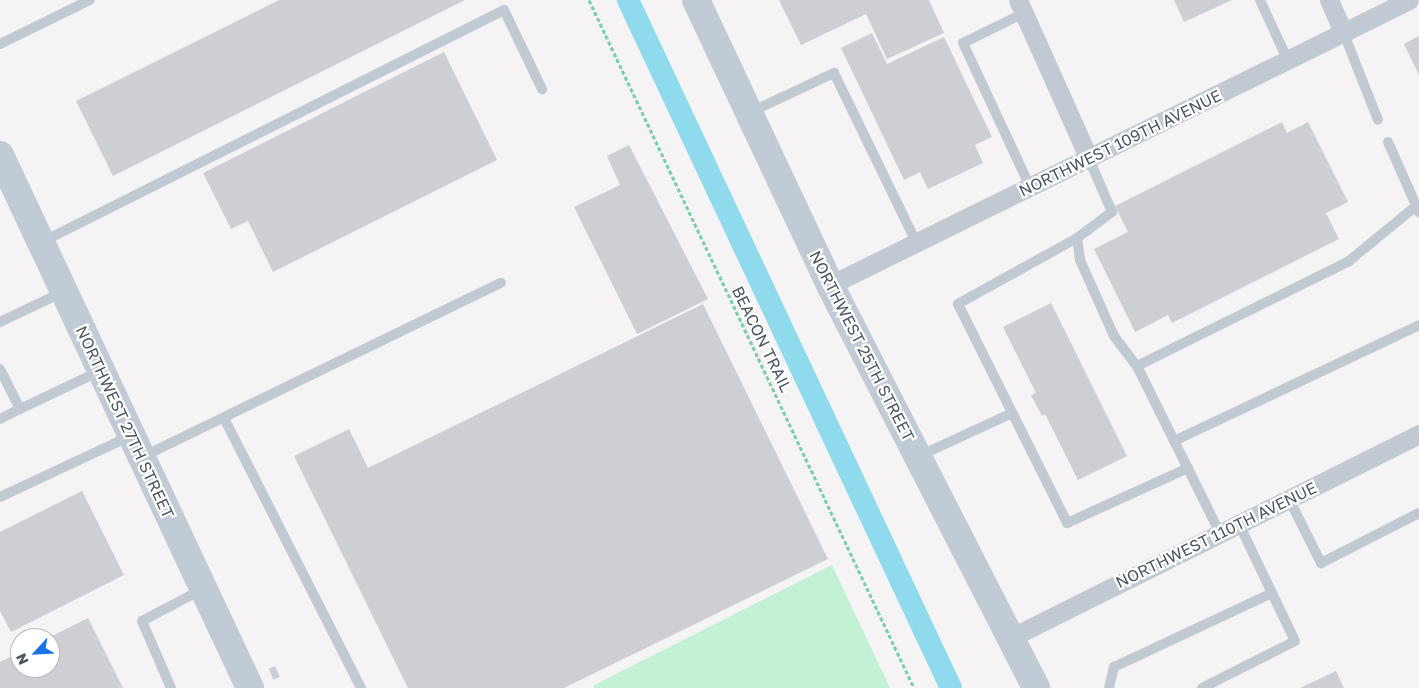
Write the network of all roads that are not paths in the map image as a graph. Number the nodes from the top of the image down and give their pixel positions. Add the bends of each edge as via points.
1 (90, 0) edge
2 (696, 0) edge
3 (1260, 0) edge
4 (1329, 0) edge
5 (1410, 0) edge
6 (1021, 6) edge
7 (1344, 34) junction
8 (0, 44) edge
9 (1288, 61) junction
10 (542, 89) dead end
11 (750, 113) junction
12 (1378, 120) dead end
13 (1388, 142) dead end
14 (0, 155) edge
15 (1089, 159) junction
16 (1030, 187) junction
17 (1417, 209) edge
18 (1077, 238) junction
19 (41, 242) junction
20 (916, 244) junction
21 (501, 284) dead end
22 (830, 285) junction
23 (64, 292) junction
24 (0, 322) edge
25 (1419, 325) edge
26 (1137, 366) junction
27 (0, 369) edge
28 (101, 370) junction
29 (20, 409) junction
30 (1012, 413) junction
31 (0, 418) edge
32 (224, 418) junction
33 (1419, 434) edge
34 (1174, 440) junction
35 (136, 446) junction
36 (918, 456) junction
37 (1188, 468) junction
38 (0, 497) edge
39 (1289, 499) junction
40 (1419, 513) edge
41 (1239, 524) junction
42 (1220, 533) junction
43 (204, 589) junction
44 (1272, 593) junction
45 (1012, 637) junction
46 (171, 688) edge
47 (250, 688) edge
48 (361, 688) edge
49 (1036, 688) edge
50 (1109, 688) edge
51 (1202, 688) edge

1 - 8 lane
2 - 11 main road, NORTHWEST 25TH STREET
3 - 9 lane
4 - 7 street
5 - 7 street, NORTHWEST 109TH AVENUE
6 - 15 street
6 - 16 lane via 963,44
7 - 9 street, NORTHWEST 109TH AVENUE
7 - 12 lane
9 - 15 street, NORTHWEST 109TH AVENUE
10 - 19 lane via 504,10
11 - 20 lane via 834,73
11 - 22 main road, NORTHWEST 25TH STREET
13 - 17 lane
14 - 19 main road, NORTHWEST 27TH STREET
15 - 16 street, NORTHWEST 109TH AVENUE
15 - 18 lane via 1112,212
16 - 20 street, NORTHWEST 109TH AVENUE
17 - 26 lane via 1349,261
18 - 26 lane via 1080,260 1114,336
18 - 30 lane via 958,304
19 - 23 main road, NORTHWEST 27TH STREET
20 - 22 street, NORTHWEST 109TH AVENUE
21 - 32 lane
22 - 36 main road, NORTHWEST 25TH STREET
23 - 24 lane
23 - 28 main road, NORTHWEST 27TH STREET
25 - 34 lane
26 - 34 lane
27 - 29 lane
28 - 29 lane
28 - 35 main road, NORTHWEST 27TH STREET
29 - 31 lane
30 - 36 lane
30 - 37 lane via 1067,523
32 - 35 lane
32 - 48 lane
33 - 39 street, NORTHWEST 110TH AVENUE
34 - 37 lane
35 - 38 lane
35 - 43 main road, NORTHWEST 27TH STREET
36 - 45 main road, NORTHWEST 25TH STREET
37 - 42 lane
39 - 40 lane via 1321,563
39 - 41 street, NORTHWEST 110TH AVENUE
41 - 42 street, NORTHWEST 110TH AVENUE
41 - 44 lane
42 - 45 street, NORTHWEST 110TH AVENUE
43 - 46 lane via 142,621
43 - 47 main road, NORTHWEST 27TH STREET
44 - 50 lane via 1114,667
44 - 51 lane via 1295,641
45 - 49 main road, NORTHWEST 25TH STREET

